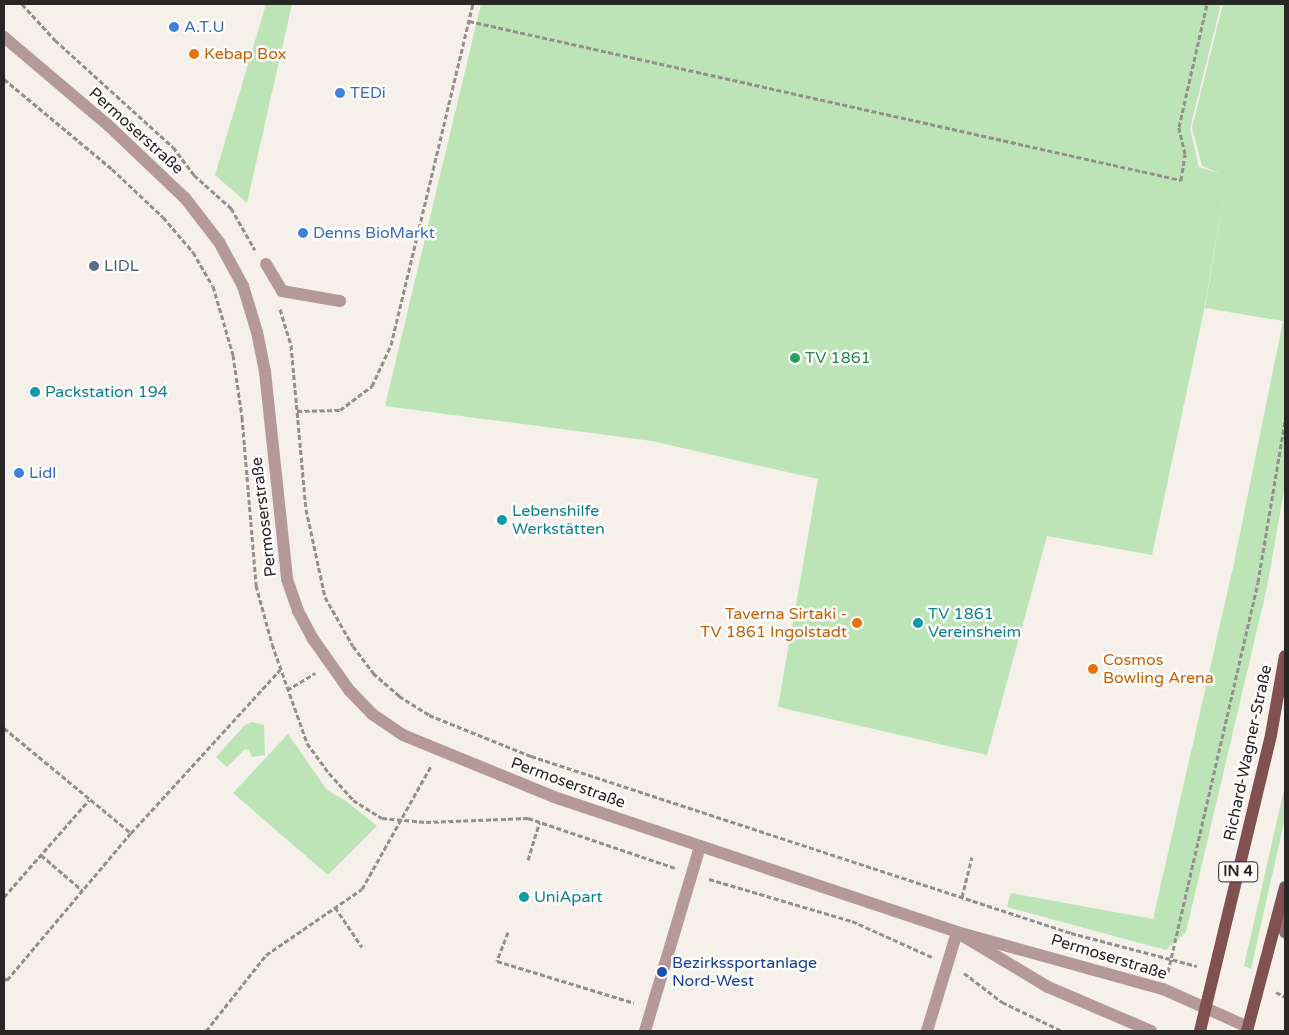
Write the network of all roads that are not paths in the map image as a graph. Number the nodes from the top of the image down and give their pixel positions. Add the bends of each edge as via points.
1 (4, 37) edge
2 (266, 264) dead end
3 (340, 301) dead end
4 (1285, 656) edge
5 (700, 846) junction
6 (1285, 887) edge
7 (1280, 912) junction
8 (957, 932) junction
9 (1285, 932) edge
10 (1205, 1008) junction
11 (1250, 1030) edge
12 (645, 1031) edge
13 (927, 1031) edge
14 (1151, 1031) edge
15 (1200, 1031) edge

1 - 5 street, Permoserstraße via 109,126 185,198 219,242 243,286 265,372 287,579 298,611 348,690 372,714 403,735 439,751 554,797
2 - 3 street via 282,291
4 - 10 main road, Richard-Wagner-Straße / IN 4 via 1271,735
5 - 8 street, Permoserstraße
5 - 12 street
6 - 7 main road
7 - 9 main road
7 - 11 main road
8 - 10 street, Permoserstraße via 1085,965 1163,989
8 - 13 street
8 - 14 street, Permoserstraße via 1048,987
10 - 11 street, Permoserstraße
10 - 15 main road, Richard-Wagner-Straße / IN 4

